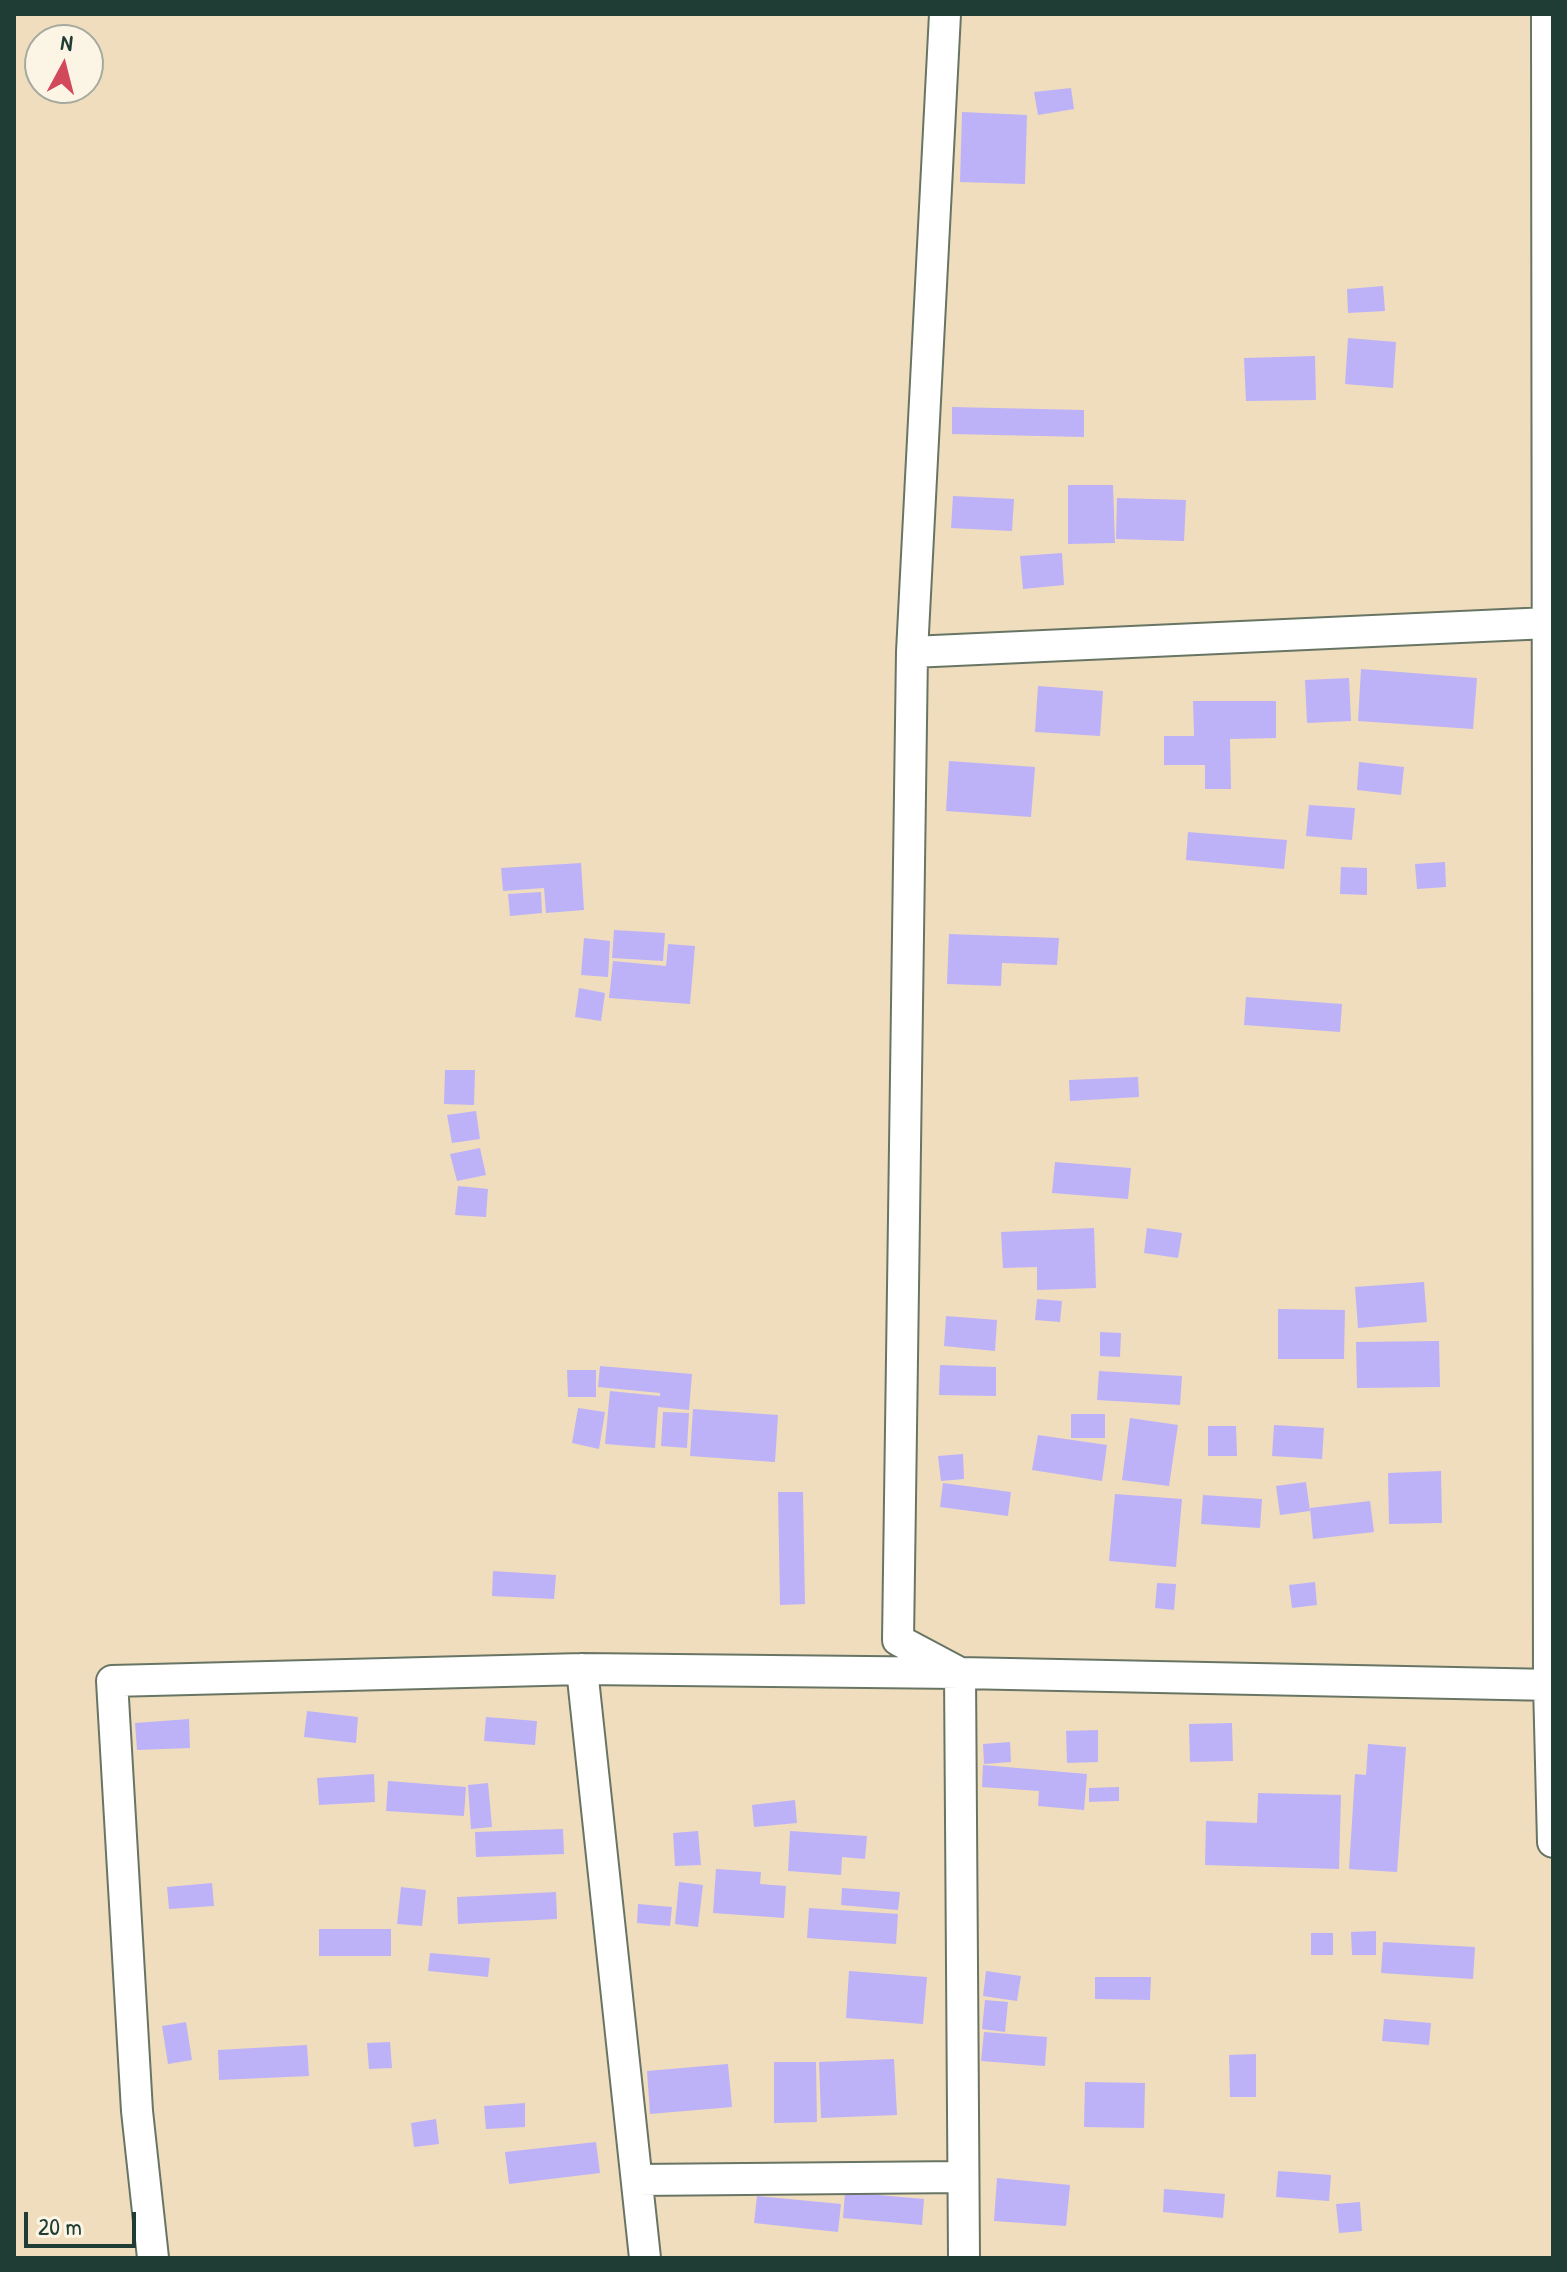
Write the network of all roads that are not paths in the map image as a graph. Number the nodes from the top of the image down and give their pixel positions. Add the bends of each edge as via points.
1 (945, 14) edge
2 (1547, 14) edge
3 (1548, 623) junction
4 (912, 652) junction
5 (1550, 743) edge
6 (582, 1669) junction
7 (960, 1673) junction
8 (1551, 1684) edge
9 (1553, 1842) edge
10 (963, 2177) junction
11 (637, 2180) junction
12 (153, 2258) edge
13 (645, 2258) edge
14 (964, 2258) edge

1 - 4 street
2 - 3 street
3 - 4 street
3 - 5 street
4 - 7 street via 898,1640
5 - 8 street
6 - 7 street
6 - 11 street
6 - 12 street via 112,1681 137,2111
7 - 8 street
7 - 10 street
8 - 9 street
10 - 11 street
10 - 14 street
11 - 13 street

